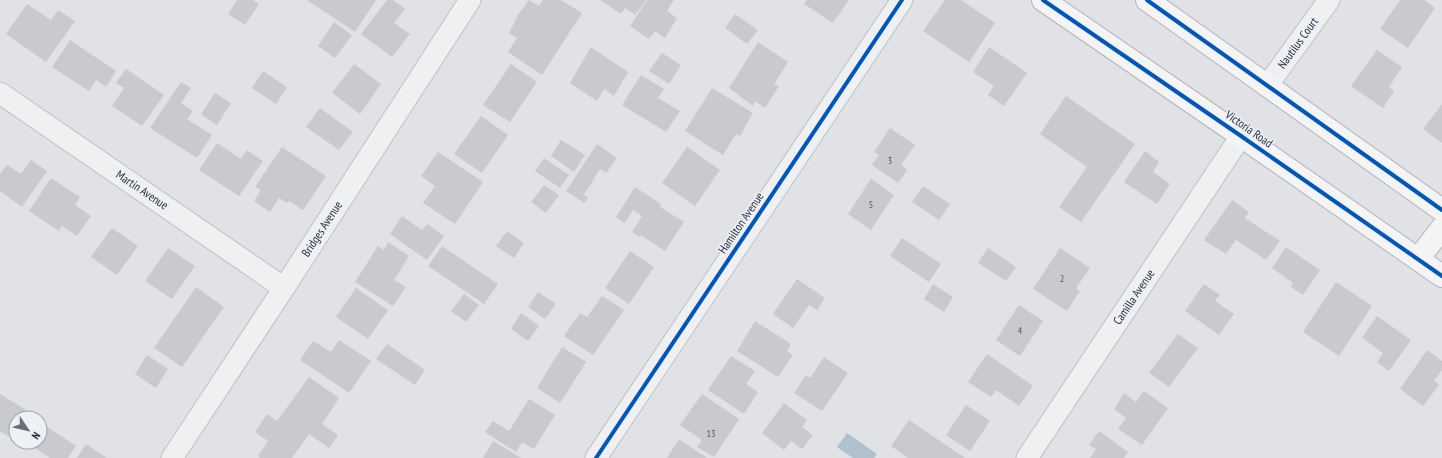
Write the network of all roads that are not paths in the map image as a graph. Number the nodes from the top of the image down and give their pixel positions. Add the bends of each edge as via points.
1 (902, 0) edge
2 (1043, 0) edge
3 (1147, 0) edge
4 (1329, 0) edge
5 (461, 3) edge
6 (1267, 86) junction
7 (0, 93) edge
8 (1241, 136) junction
9 (1442, 210) edge
10 (1442, 228) edge
11 (1418, 260) junction
12 (1442, 276) edge
13 (284, 288) junction
14 (172, 458) edge
15 (596, 458) edge
16 (1027, 458) edge

1 - 15 street, Hamilton Avenue
2 - 8 highway, Victoria Road
3 - 6 highway
4 - 6 street, Nautilus Court
5 - 13 street, Bridges Avenue
6 - 9 highway
7 - 13 street, Martin Avenue
8 - 11 highway, Victoria Road
8 - 16 street, Camilla Avenue
10 - 11 highway
11 - 12 highway, Victoria Road
13 - 14 street, Bridges Avenue

